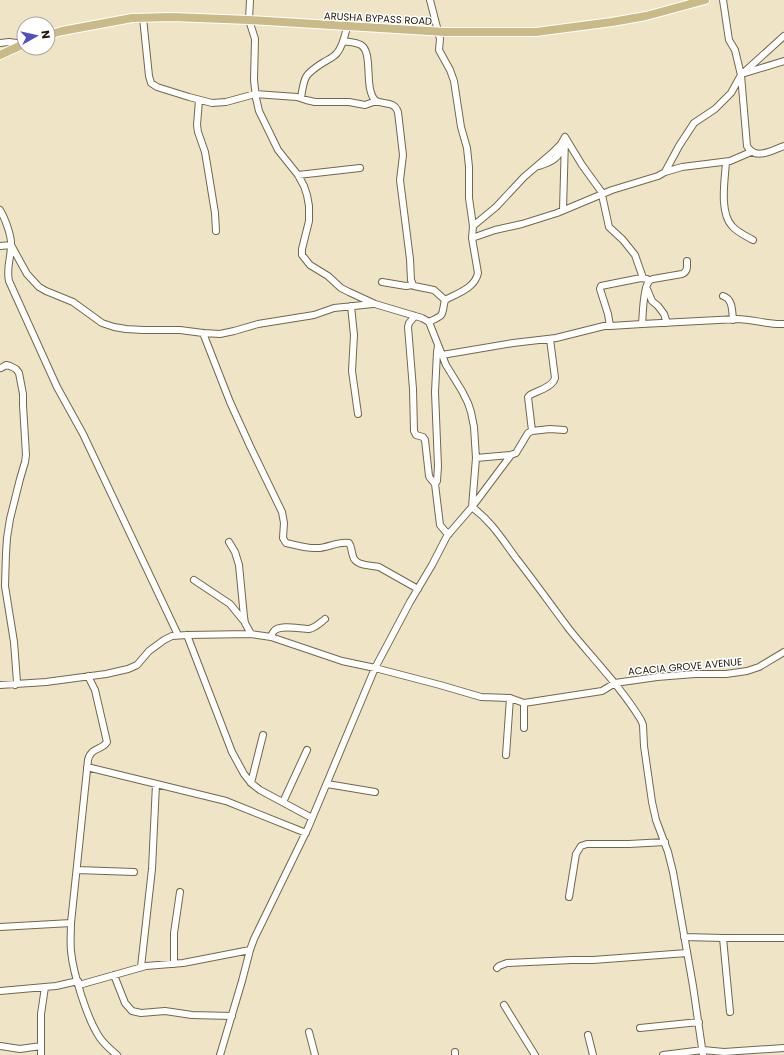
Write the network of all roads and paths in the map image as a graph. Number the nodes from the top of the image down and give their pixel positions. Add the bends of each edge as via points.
1 (250, 0) edge
2 (430, 0) edge
3 (705, 0) edge
4 (723, 0) edge
5 (143, 18) junction
6 (249, 20) junction
7 (348, 27) junction
8 (439, 32) junction
9 (56, 33) edge
10 (784, 36) edge
11 (343, 41) junction
12 (0, 43) edge
13 (16, 43) edge
14 (16, 47) edge
15 (0, 54) edge
16 (784, 61) edge
17 (741, 75) junction
18 (255, 94) junction
19 (302, 98) junction
20 (198, 100) junction
21 (376, 101) junction
22 (565, 137) junction
23 (784, 146) edge
24 (750, 152) junction
25 (726, 162) junction
26 (360, 168) dead end
27 (665, 172) junction
28 (298, 175) junction
29 (602, 194) junction
30 (0, 210) edge
31 (563, 210) junction
32 (473, 226) junction
33 (216, 231) dead end
34 (472, 238) junction
35 (753, 240) dead end
36 (12, 245) junction
37 (0, 246) edge
38 (687, 261) dead end
39 (643, 278) junction
40 (650, 281) junction
41 (382, 282) dead end
42 (413, 285) junction
43 (646, 288) junction
44 (723, 296) dead end
45 (445, 300) junction
46 (375, 304) junction
47 (351, 306) junction
48 (415, 316) junction
49 (733, 320) junction
50 (429, 322) junction
51 (667, 323) junction
52 (642, 324) junction
53 (784, 324) edge
54 (610, 326) junction
55 (203, 333) junction
56 (550, 339) junction
57 (438, 345) junction
58 (442, 355) junction
59 (1, 368) dead end
60 (358, 414) dead end
61 (564, 430) dead end
62 (532, 431) junction
63 (511, 455) junction
64 (476, 458) junction
65 (435, 484) junction
66 (472, 507) junction
67 (449, 534) junction
68 (229, 542) dead end
69 (194, 580) dead end
70 (418, 589) junction
71 (325, 619) dead end
72 (245, 623) junction
73 (251, 634) junction
74 (178, 635) junction
75 (187, 635) junction
76 (271, 637) junction
77 (784, 652) edge
78 (376, 668) junction
79 (88, 676) junction
80 (615, 683) junction
81 (15, 685) junction
82 (0, 686) edge
83 (510, 698) junction
84 (524, 703) junction
85 (524, 728) dead end
86 (263, 735) dead end
87 (307, 750) dead end
88 (506, 754) dead end
89 (87, 768) junction
90 (251, 783) junction
91 (156, 784) junction
92 (327, 784) junction
93 (375, 792) dead end
94 (283, 802) junction
95 (312, 818) junction
96 (306, 833) junction
97 (664, 842) junction
98 (77, 870) junction
99 (134, 872) dead end
100 (180, 892) dead end
101 (569, 897) dead end
102 (71, 923) junction
103 (0, 927) edge
104 (684, 937) junction
105 (723, 938) junction
106 (784, 938) edge
107 (250, 950) junction
108 (688, 953) junction
109 (174, 964) junction
110 (141, 967) junction
111 (497, 968) dead end
112 (114, 975) junction
113 (78, 983) junction
114 (45, 987) junction
115 (0, 991) edge
116 (504, 1005) dead end
117 (730, 1012) dead end
118 (232, 1016) junction
119 (698, 1022) junction
120 (640, 1028) dead end
121 (309, 1032) dead end
122 (588, 1035) dead end
123 (0, 1046) edge
124 (41, 1046) junction
125 (784, 1048) edge
126 (703, 1052) edge
127 (41, 1055) edge
128 (117, 1055) edge
129 (220, 1055) edge
130 (315, 1055) edge
131 (535, 1055) edge
132 (593, 1055) edge
133 (663, 1055) edge

1 - 6 street
2 - 8 street
3 - 8 main road, ARUSHA BYPASS ROAD via 646,16 536,32
4 - 17 street via 729,40 735,50
5 - 6 main road, ARUSHA BYPASS ROAD
5 - 9 main road, ARUSHA BYPASS ROAD
5 - 20 street via 151,82 158,87
6 - 7 main road, ARUSHA BYPASS ROAD
6 - 18 street via 254,39
7 - 8 main road, ARUSHA BYPASS ROAD
7 - 11 street
8 - 32 street via 439,50 454,81 467,148
10 - 17 street
11 - 19 street via 336,55 308,73 303,82
11 - 21 street via 358,43 364,48 370,92
12 - 13 street
14 - 15 main road
16 - 17 street
17 - 24 street via 747,146
17 - 27 street via 731,93 715,109 694,123
18 - 19 street
18 - 20 street via 219,103
18 - 28 street via 259,111 278,150
19 - 21 street via 311,101 365,104
20 - 33 street via 197,125 207,164
21 - 42 street via 392,104 398,112 403,155 400,180
22 - 29 street
22 - 31 street
22 - 32 street via 552,153
23 - 24 street via 762,154
24 - 25 street
25 - 27 street via 688,165
25 - 35 street via 726,216 737,231
26 - 28 street
27 - 29 street
28 - 46 street via 307,195 310,215 302,255 310,265 341,288
29 - 31 street
29 - 39 street via 609,227 635,255
30 - 36 street
31 - 34 street
32 - 34 street
34 - 45 street via 478,269 477,278 466,289
36 - 37 street
36 - 55 street via 27,274 40,287 73,302 102,323 126,329
36 - 74 street via 8,264 9,281 57,387
38 - 40 street via 684,273
39 - 40 street
39 - 54 street via 601,286
40 - 43 street
41 - 42 street
42 - 45 street via 434,290
43 - 51 street via 652,301 664,314
43 - 52 street
44 - 49 street via 730,302
45 - 50 street via 441,316
46 - 47 street
46 - 48 street
47 - 55 street via 334,308 314,316 258,324 229,333
47 - 60 street via 354,335 352,371
48 - 50 street
48 - 65 street via 408,327 414,431 416,435 424,438 429,476
49 - 51 street
49 - 53 street
50 - 57 street
51 - 52 street
52 - 54 street
54 - 56 street
55 - 70 street via 230,402 282,512 283,538 286,543 318,548 349,543 356,562 379,567
56 - 58 street
56 - 62 street via 555,378 549,386 528,397
57 - 58 street
57 - 65 street via 435,392 438,471
58 - 64 street via 468,403 474,427
59 - 81 street via 6,365 16,369 23,394 25,462 8,527 5,586 14,642 17,682
61 - 62 street
62 - 63 street
63 - 64 street
63 - 66 street
64 - 66 street
65 - 67 street via 440,525
66 - 67 street
66 - 80 street via 498,532 570,630
67 - 70 street
68 - 72 street via 239,565
69 - 72 street via 230,604
70 - 78 street
71 - 76 street via 311,628 277,629
72 - 73 street
73 - 75 street, ACACIA GROVE AVENUE
73 - 76 street, ACACIA GROVE AVENUE
74 - 75 street, ACACIA GROVE AVENUE
74 - 79 street via 164,640 134,667
75 - 90 street via 232,752
76 - 78 street, ACACIA GROVE AVENUE via 342,661
77 - 80 street, ACACIA GROVE AVENUE via 747,671 657,677
78 - 83 street, ACACIA GROVE AVENUE via 480,697
78 - 92 street
79 - 81 street
79 - 89 street via 95,690 107,742 90,753
80 - 84 street, ACACIA GROVE AVENUE via 602,691
80 - 97 street via 643,725 652,802
81 - 82 street
83 - 84 street, ACACIA GROVE AVENUE
83 - 88 street
84 - 85 street
86 - 90 street
87 - 94 street
89 - 91 street
89 - 98 street
90 - 94 street
91 - 96 street via 226,801
91 - 110 street via 152,869
92 - 93 street
92 - 95 street
94 - 95 street
95 - 96 street
96 - 107 street
97 - 101 street via 581,846 576,854
97 - 104 street via 673,872
98 - 99 street
98 - 102 street
100 - 109 street via 174,934
102 - 103 street
102 - 113 street via 71,950
104 - 105 street
104 - 108 street
105 - 106 street
105 - 117 street
107 - 109 street
107 - 118 street
108 - 111 street via 507,963
108 - 119 street
109 - 110 street
110 - 112 street
112 - 113 street
112 - 118 street via 125,1003 132,1011
113 - 114 street
113 - 128 street via 97,1033
114 - 115 street
114 - 124 street via 40,1014
116 - 131 street
118 - 129 street
119 - 120 street
119 - 126 street
121 - 130 street
122 - 132 street
123 - 124 street via 20,1049
124 - 127 street
125 - 126 street
126 - 133 street

